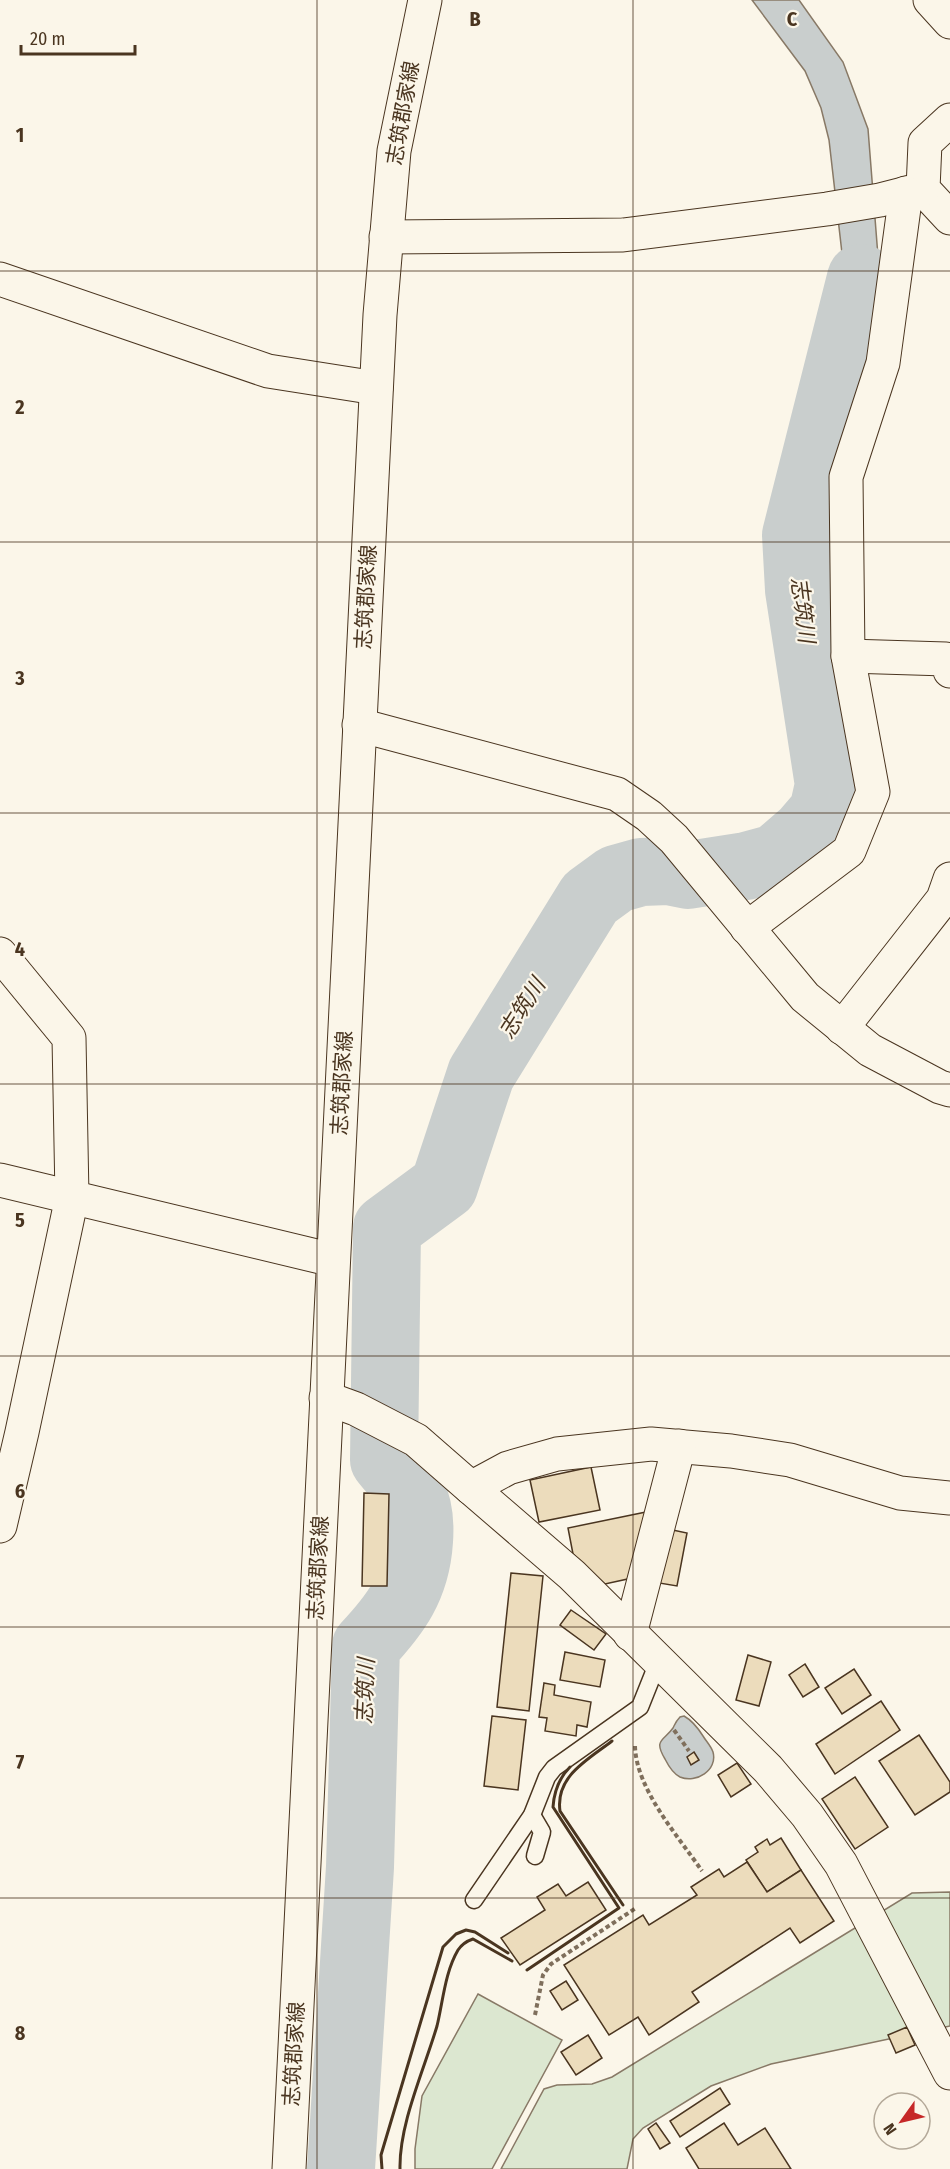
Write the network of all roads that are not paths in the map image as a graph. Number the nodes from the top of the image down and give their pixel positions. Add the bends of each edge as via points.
1 (425, 0) edge
2 (930, 0) edge
3 (950, 22) edge
4 (950, 120) edge
5 (903, 194) junction
6 (950, 218) edge
7 (386, 237) junction
8 (0, 279) edge
9 (376, 388) junction
10 (848, 656) junction
11 (950, 671) edge
12 (359, 725) junction
13 (950, 879) edge
14 (747, 928) junction
15 (0, 954) edge
16 (842, 1028) junction
17 (950, 1090) edge
18 (0, 1180) edge
19 (72, 1197) junction
20 (333, 1260) junction
21 (341, 1403) junction
22 (679, 1446) junction
23 (471, 1488) junction
24 (950, 1498) edge
25 (0, 1526) edge
26 (630, 1634) junction
27 (658, 1662) junction
28 (532, 1815) junction
29 (535, 1856) dead end
30 (474, 1900) dead end
31 (950, 2073) edge
32 (289, 2169) edge

1 - 7 street, 志筑郡家線 via 394,151
2 - 3 street
4 - 5 street via 925,143
5 - 6 street
5 - 7 street via 827,209 623,235
5 - 10 street via 883,363 846,477
7 - 9 street, 志筑郡家線
8 - 9 street via 268,371
9 - 12 street, 志筑郡家線
10 - 11 street via 945,659
10 - 14 street via 873,792 849,851
12 - 14 street via 616,794 650,816 674,840
12 - 20 street, 志筑郡家線
13 - 16 street via 942,899
14 - 16 street via 805,997
15 - 19 street via 69,1038
16 - 17 street via 870,1050
18 - 19 street
19 - 20 street
19 - 25 street
20 - 21 street, 志筑郡家線
21 - 23 street via 416,1440
21 - 32 street, 志筑郡家線
22 - 23 street via 651,1444 557,1454 508,1468
22 - 24 street via 790,1461 900,1493
22 - 26 street
23 - 26 street via 572,1575
26 - 27 street
27 - 28 lane via 640,1707 554,1768
27 - 31 street via 768,1768 807,1815 841,1864
28 - 29 lane via 542,1832
28 - 30 lane

